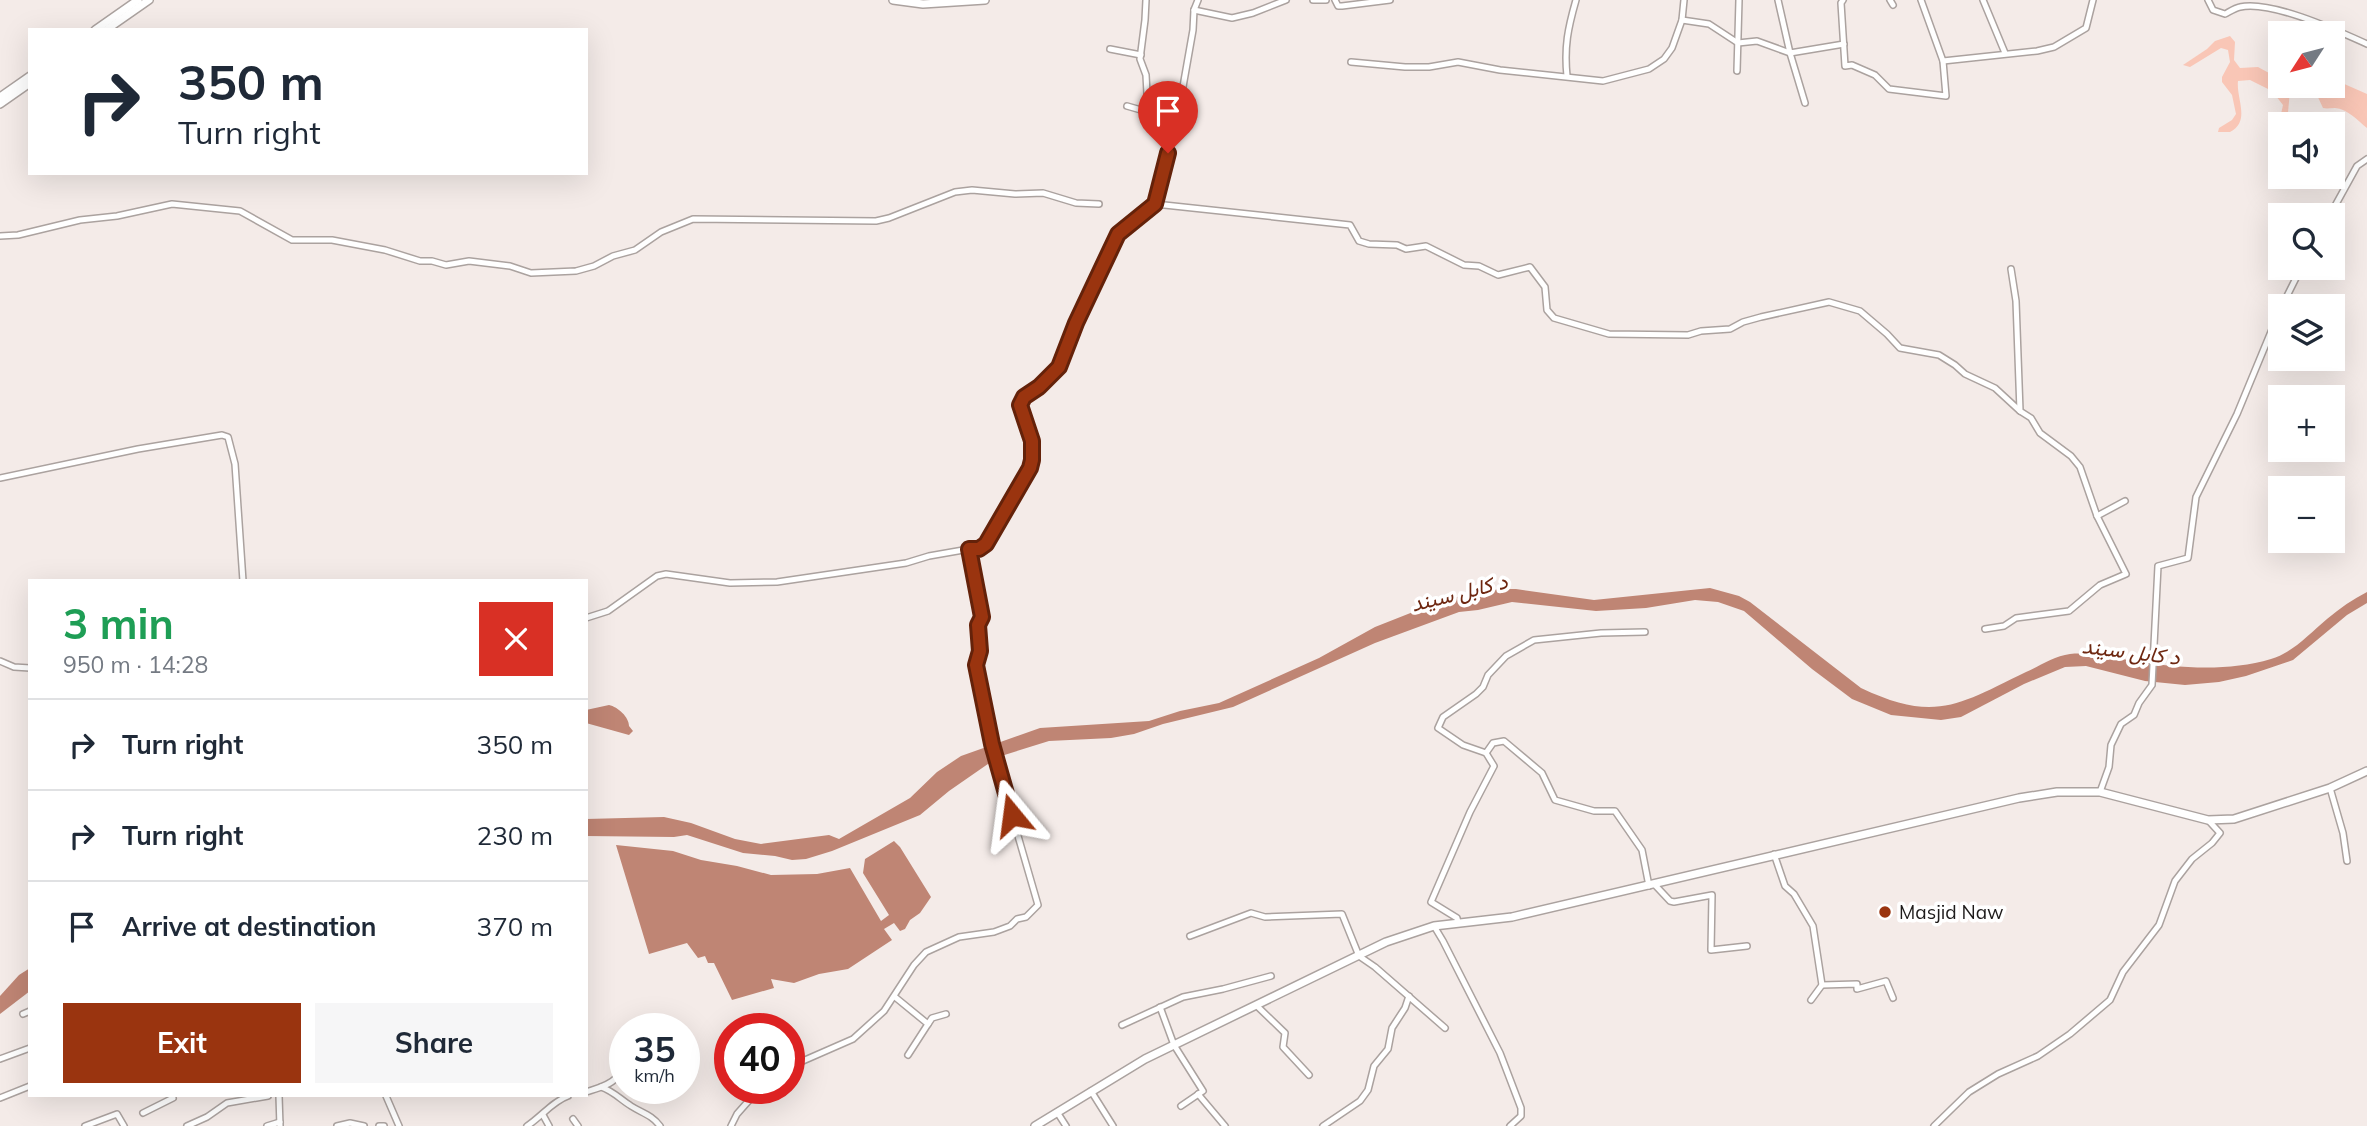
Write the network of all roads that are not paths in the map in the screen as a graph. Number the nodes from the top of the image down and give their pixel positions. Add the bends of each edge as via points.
1 (138, 0) edge
2 (149, 0) edge
3 (893, 0) edge
4 (985, 0) edge
5 (1146, 0) edge
6 (1198, 0) edge
7 (1286, 0) edge
8 (1313, 0) edge
9 (1326, 0) edge
10 (1335, 0) edge
11 (1390, 0) edge
12 (1576, 0) edge
13 (1684, 0) edge
14 (1739, 0) edge
15 (1778, 0) edge
16 (1843, 0) edge
17 (1921, 0) edge
18 (1983, 0) edge
19 (2094, 0) edge
20 (2208, 0) edge
21 (942, 2) edge
22 (1194, 10) junction
23 (1682, 20) junction
24 (99, 28) edge
25 (109, 28) edge
26 (1738, 43) junction
27 (1844, 44) junction
28 (2367, 44) edge
29 (1110, 49) dead end
30 (1790, 53) junction
31 (2005, 53) junction
32 (1141, 55) junction
33 (1943, 61) junction
34 (1351, 62) dead end
35 (1737, 71) dead end
36 (1567, 76) junction
37 (28, 77) edge
38 (28, 84) edge
39 (0, 97) edge
40 (1805, 103) dead end
41 (0, 104) edge
42 (1127, 106) dead end
43 (1148, 112) junction
44 (1178, 115) junction
45 (2367, 159) edge
46 (2337, 203) edge
47 (1099, 204) dead end
48 (1155, 204) junction
49 (0, 236) edge
50 (2011, 269) dead end
51 (2268, 339) edge
52 (2020, 411) junction
53 (0, 478) edge
54 (2125, 500) dead end
55 (2097, 516) junction
56 (969, 549) junction
57 (243, 579) edge
58 (588, 617) edge
59 (1985, 629) dead end
60 (1644, 632) dead end
61 (0, 661) edge
62 (28, 668) edge
63 (1486, 753) junction
64 (2367, 771) edge
65 (2330, 788) junction
66 (2100, 792) junction
67 (2208, 820) junction
68 (1773, 854) junction
69 (2347, 861) dead end
70 (1652, 886) junction
71 (1458, 922) junction
72 (1434, 926) junction
73 (1190, 936) dead end
74 (1747, 946) dead end
75 (1359, 956) junction
76 (1271, 976) dead end
77 (1822, 985) junction
78 (1409, 996) junction
79 (895, 997) junction
80 (1893, 998) dead end
81 (1811, 1000) dead end
82 (1160, 1006) junction
83 (1257, 1006) junction
84 (946, 1014) dead end
85 (928, 1024) junction
86 (1122, 1025) dead end
87 (1445, 1028) dead end
88 (1174, 1045) junction
89 (28, 1049) edge
90 (908, 1055) dead end
91 (0, 1059) edge
92 (805, 1060) edge
93 (1309, 1075) dead end
94 (609, 1081) edge
95 (28, 1087) edge
96 (600, 1087) junction
97 (588, 1091) edge
98 (1091, 1091) junction
99 (1199, 1094) junction
100 (172, 1097) edge
101 (225, 1097) edge
102 (262, 1097) edge
103 (279, 1097) edge
104 (386, 1097) edge
105 (562, 1097) edge
106 (0, 1098) edge
107 (227, 1103) junction
108 (746, 1104) edge
109 (1181, 1107) dead end
110 (1057, 1112) junction
111 (143, 1113) dead end
112 (543, 1115) junction
113 (207, 1117) junction
114 (573, 1119) dead end
115 (280, 1124) edge
116 (89, 1125) edge
117 (342, 1125) edge
118 (734, 1125) edge
119 (124, 1126) edge
120 (187, 1126) edge
121 (210, 1126) edge
122 (268, 1126) edge
123 (364, 1126) edge
124 (399, 1126) edge
125 (527, 1126) edge
126 (549, 1126) edge
127 (578, 1126) edge
128 (660, 1126) edge
129 (1035, 1126) edge
130 (1066, 1126) edge
131 (1113, 1126) edge
132 (1224, 1126) edge
133 (1323, 1126) edge
134 (1510, 1126) edge
135 (1934, 1126) edge

1 - 24 main road
2 - 25 main road
3 - 21 main road
4 - 21 main road
5 - 32 street
6 - 22 street
7 - 22 street via 1232,18
8 - 9 street
10 - 11 street via 1338,6
12 - 36 street via 1566,35
13 - 23 street
14 - 26 street
15 - 30 street
16 - 27 street
17 - 33 street
18 - 31 street
19 - 31 street via 2086,28 2054,47
20 - 28 street via 2213,10 2225,14 2241,6 2257,6 2301,15
22 - 44 street
23 - 26 street via 1709,24
23 - 36 street via 1672,48 1649,69 1603,81
26 - 30 street via 1757,41
26 - 35 street
27 - 30 street
27 - 33 street via 1845,66 1875,75 1889,89 1945,96
29 - 32 street
30 - 40 street
31 - 33 street
32 - 43 street
34 - 36 street via 1405,67 1458,62
37 - 39 main road
38 - 41 main road
42 - 43 street
43 - 44 street
44 - 48 street
45 - 46 street via 2357,166
47 - 49 street via 1076,203 1044,193 972,190 876,220 693,219 594,267 531,273 469,261 446,265 420,261 332,240 292,240 240,211 172,204
48 - 52 street via 1350,225 1360,241 1406,249 1426,246 1498,275 1530,267 1545,287 1550,315 1609,334 1719,331 1829,302 1860,311 1900,348 1947,360 1995,388
48 - 56 street via 1118,234 1059,367 1024,397 1020,405 1032,441 1030,468 986,544
50 - 52 street
51 - 66 street via 2196,498 2188,558 2158,566 2152,685 2111,745
52 - 55 street via 2080,467
53 - 57 street via 138,449 228,437
54 - 55 street
55 - 59 street via 2126,574 2101,585 2069,611 2016,618 2004,626
56 - 58 street via 777,582 730,583 666,574 608,611
56 - 79 street via 982,617 976,665 996,762 1038,905 1010,926 959,937 926,953
60 - 63 street via 1534,640 1506,656 1483,687 1443,717 1438,728 1463,745
61 - 62 street
63 - 70 street via 1493,743 1504,741 1542,773 1555,800 1594,811 1615,811 1642,850
63 - 71 street via 1494,766 1431,902
64 - 65 main road
65 - 67 main road via 2234,820
65 - 69 street
66 - 67 main road
66 - 68 main road via 2019,798
67 - 135 street via 2220,833 2175,881 2159,925 2123,972 2110,1000 2038,1056 1969,1092
68 - 70 main road
68 - 77 street via 1785,886 1813,926
70 - 71 main road via 1512,917
70 - 74 street via 1674,902 1712,895 1712,950
71 - 72 main road
72 - 75 main road
72 - 134 street via 1500,1053 1517,1097 1521,1116
73 - 75 street via 1251,913 1265,917 1340,914
75 - 78 street
75 - 83 main road
76 - 82 street
77 - 80 street via 1857,984 1857,989 1886,981
77 - 81 street
78 - 87 street
78 - 133 street via 1392,1028 1388,1049 1374,1066 1368,1090 1360,1101
79 - 85 street
79 - 92 street via 853,1039
82 - 86 street
82 - 88 street
83 - 88 main road
83 - 93 street via 1285,1033 1283,1047
84 - 85 street
85 - 90 street
88 - 98 main road
88 - 99 street via 1202,1088
89 - 91 street
94 - 96 street
95 - 106 street
96 - 97 street
96 - 128 street via 653,1117
98 - 110 main road
98 - 131 street
99 - 109 street
99 - 132 street
100 - 111 street
101 - 107 street
102 - 107 street
103 - 115 street
104 - 124 street
105 - 112 street
107 - 113 street
108 - 118 street
110 - 129 main road
110 - 130 street
112 - 125 street
112 - 126 street
113 - 120 street
113 - 121 street
114 - 127 street
115 - 122 street
116 - 119 street via 117,1114
117 - 123 street

